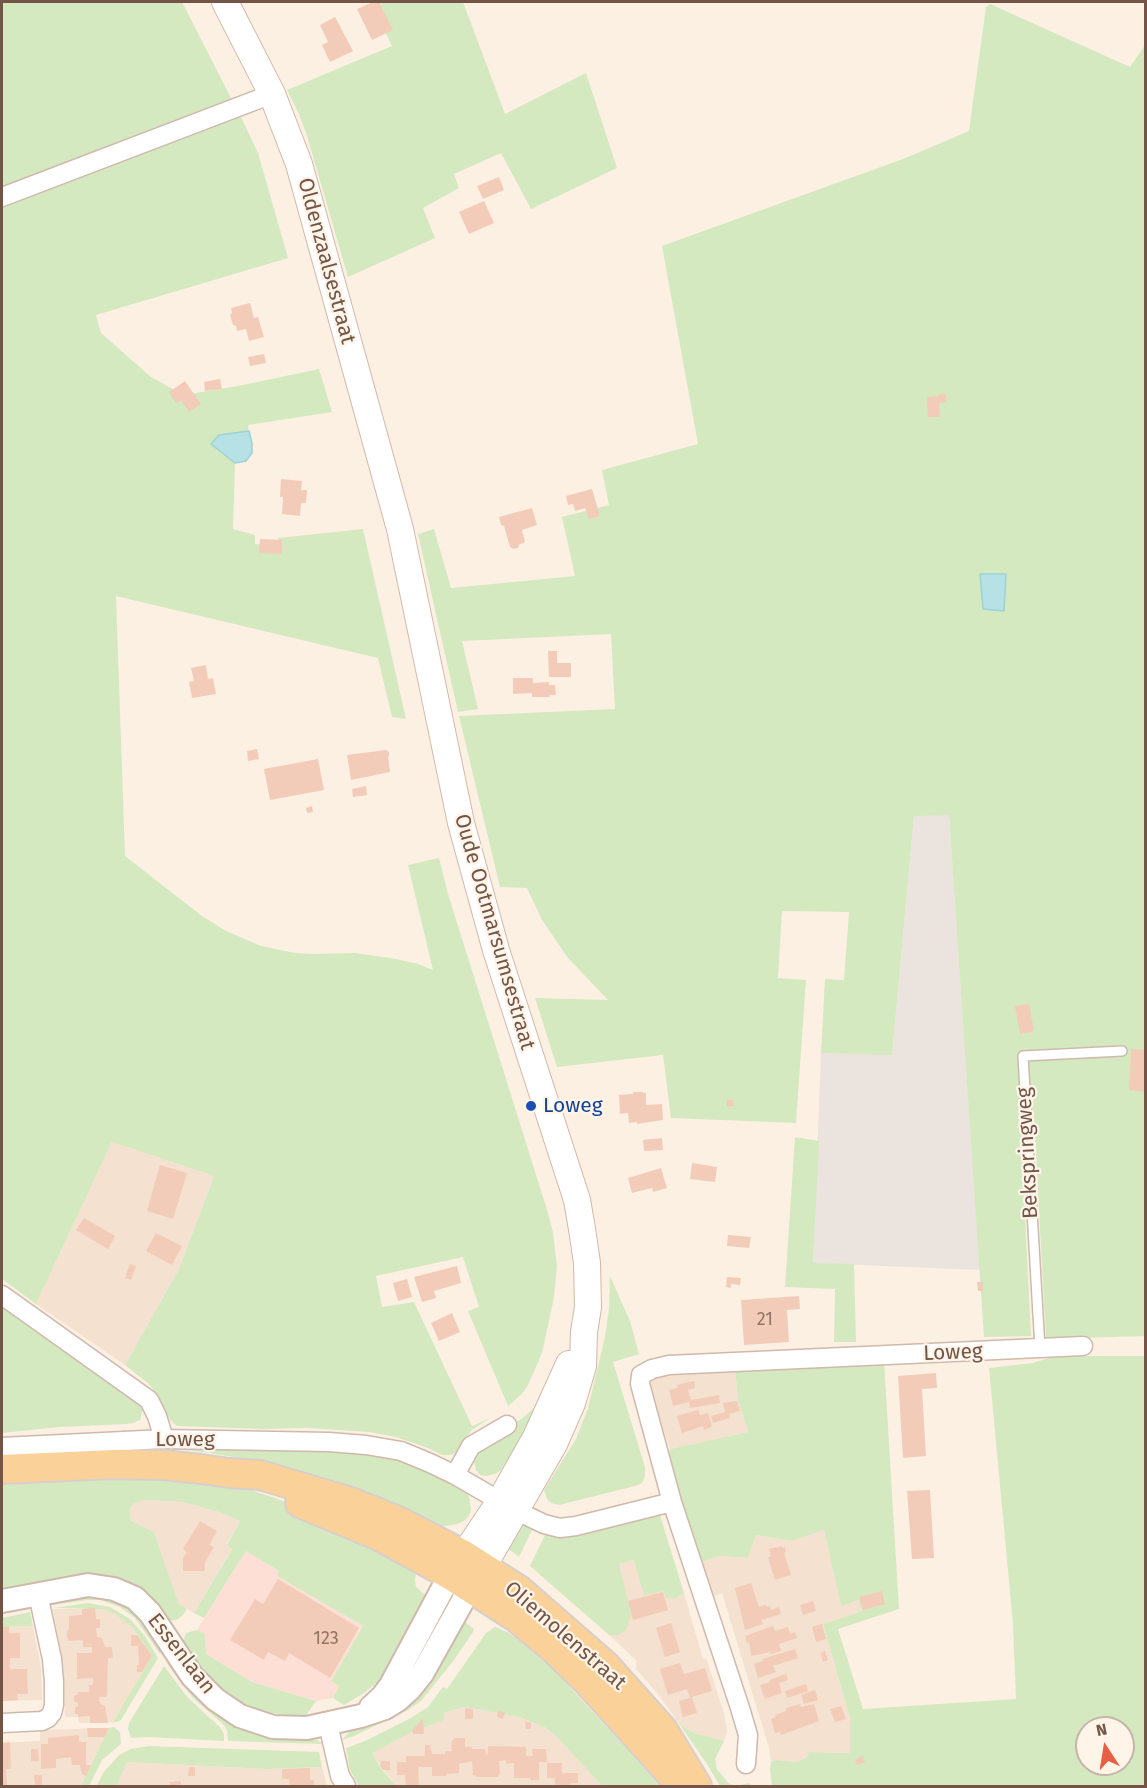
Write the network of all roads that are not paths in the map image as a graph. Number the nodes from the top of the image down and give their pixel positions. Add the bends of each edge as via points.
1 (225, 2) edge
2 (272, 94) junction
3 (2, 197) edge
4 (400, 529) joint
5 (1122, 1051) dead end
6 (2, 1295) edge
7 (1083, 1346) dead end
8 (1040, 1349) junction
9 (507, 1425) dead end
10 (164, 1439) junction
11 (2, 1447) edge
12 (2, 1469) edge
13 (455, 1475) junction
14 (672, 1502) junction
15 (508, 1506) junction
16 (467, 1572) junction
17 (38, 1594) junction
18 (2, 1601) edge
19 (2, 1723) edge
20 (328, 1724) junction
21 (746, 1764) dead end
22 (346, 1786) edge
23 (683, 1786) edge
24 (697, 1786) edge

1 - 2 main road, Oldenzaalsestraat
2 - 3 street
2 - 4 main road, Oldenzaalsestraat via 299,164
4 - 15 main road, Oude Ootmarsumsestraat via 460,823 496,950 577,1200 587,1263 584,1332
5 - 8 lane, Bekspringweg via 1023,1056
6 - 10 street via 149,1400
7 - 8 street, Loweg
8 - 14 street, Loweg via 669,1365 652,1369 641,1375 640,1384
9 - 13 street via 471,1446
10 - 11 street, Loweg
10 - 13 street, Loweg via 366,1445 401,1452
12 - 16 main road via 163,1465 260,1475 351,1502 398,1521
13 - 15 street, Loweg
14 - 15 street, Loweg via 560,1528
14 - 21 street via 743,1717 748,1735
15 - 16 main road, Oude Ootmarsumsestraat
16 - 20 street, Essenlaan via 382,1697 360,1716
16 - 23 main road, Oliemolenstraat via 587,1681
16 - 24 main road, Oliemolenstraat via 519,1590 605,1665 663,1730
17 - 18 street, Essenlaan
17 - 19 street via 52,1659 52,1713 42,1721
17 - 20 street, Essenlaan via 88,1585 114,1589 135,1598 150,1613 192,1676 240,1716 273,1727
20 - 22 street

